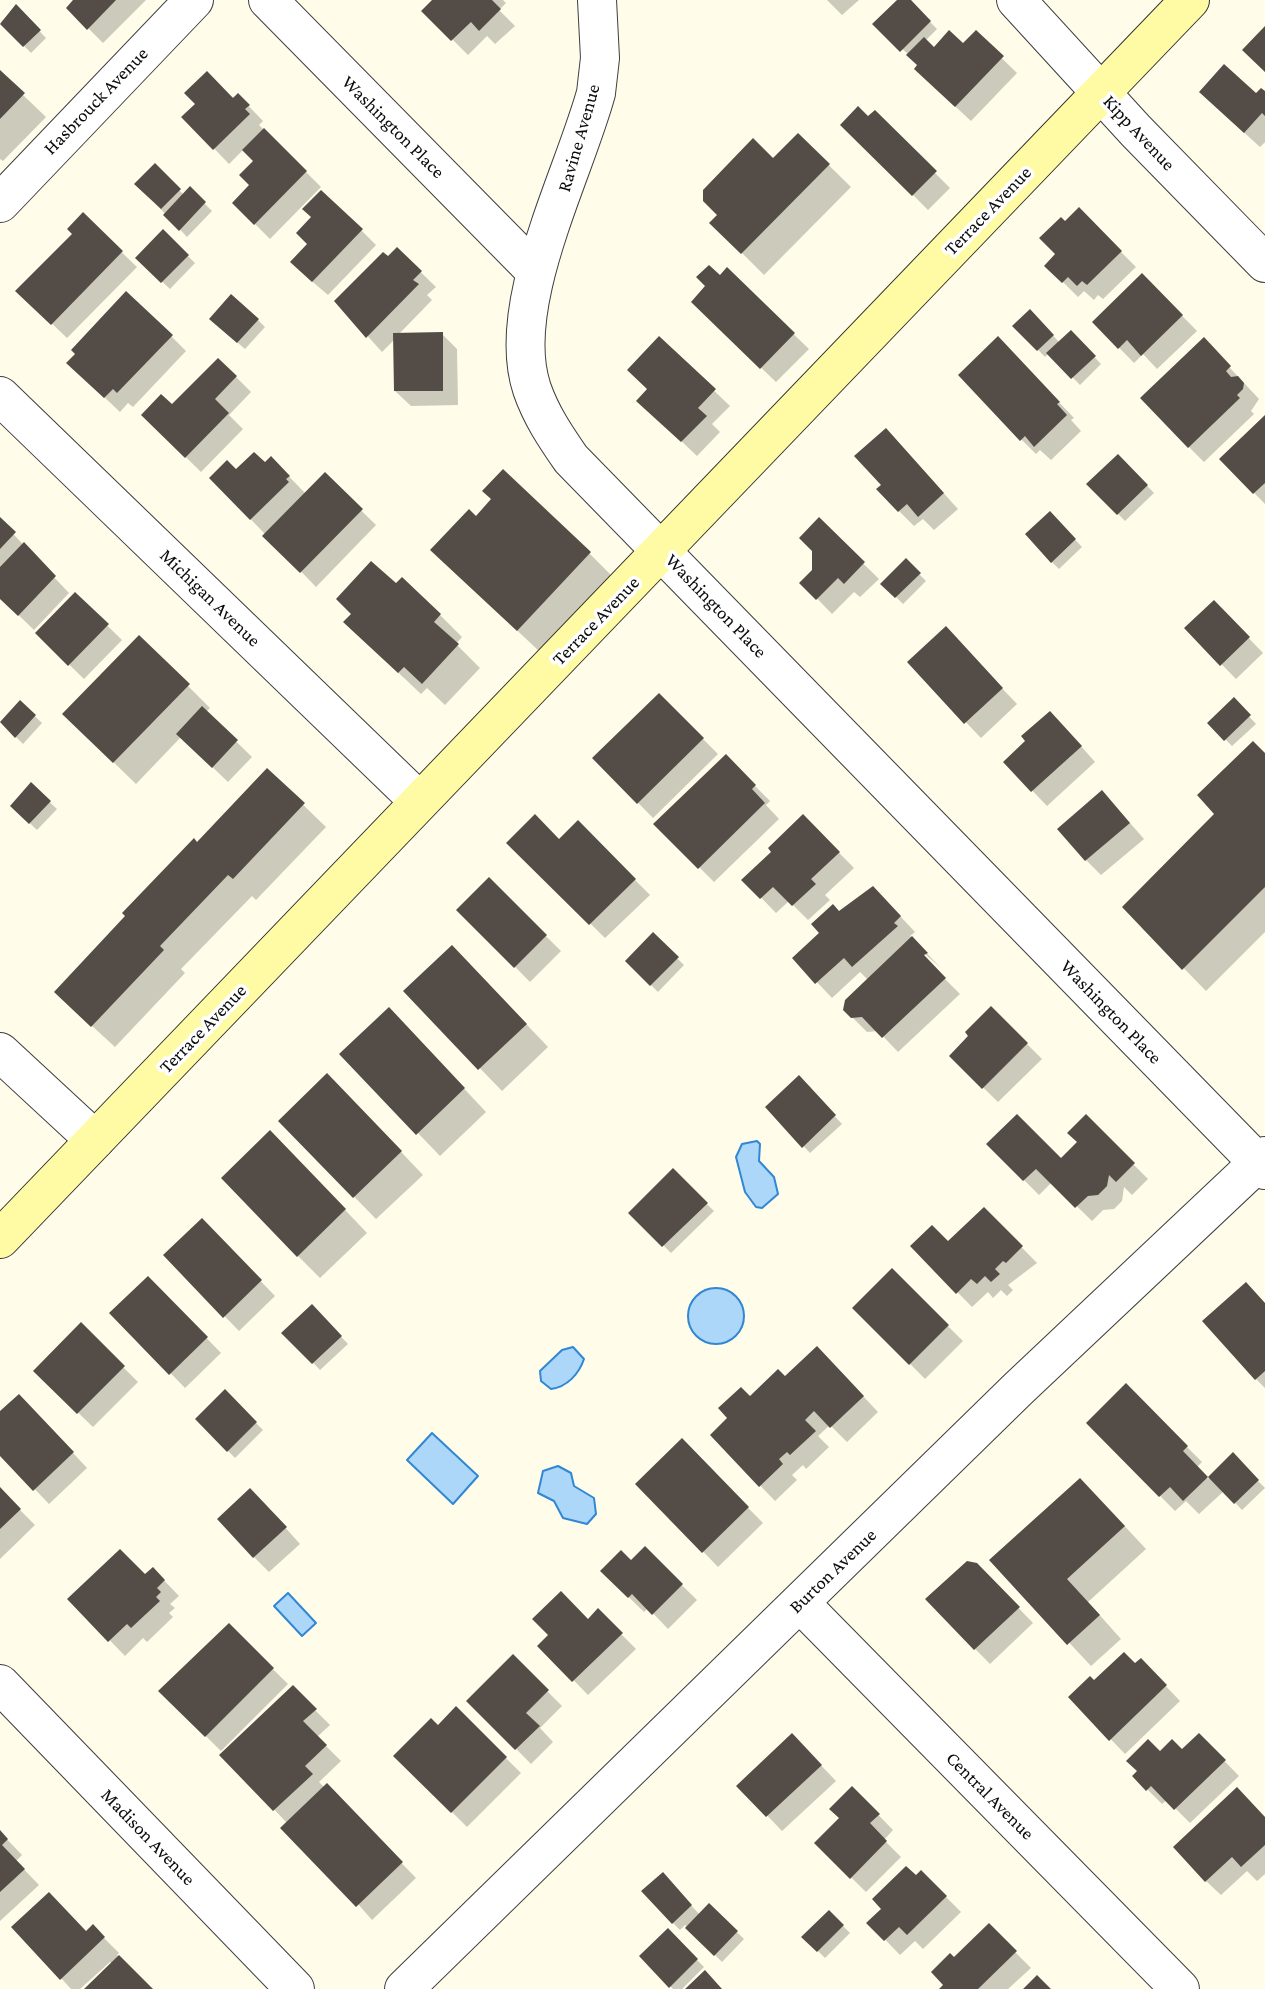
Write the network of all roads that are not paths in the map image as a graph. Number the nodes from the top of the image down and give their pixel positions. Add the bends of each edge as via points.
1 (194, 0) edge
2 (268, 0) edge
3 (597, 0) edge
4 (1016, 0) edge
5 (1190, 0) edge
6 (1102, 93) junction
7 (0, 203) edge
8 (1265, 263) edge
9 (536, 272) junction
10 (0, 396) edge
11 (664, 552) junction
12 (419, 801) junction
13 (0, 1052) edge
14 (95, 1140) junction
15 (1263, 1163) edge
16 (0, 1239) edge
17 (800, 1603) junction
18 (0, 1684) edge
19 (295, 1989) edge
20 (404, 1989) edge
21 (1180, 1989) edge

1 - 7 street, Hasbrouck Avenue
2 - 9 street, Washington Place
3 - 9 street, Ravine Avenue via 600,58 596,93
4 - 6 street, Kipp Avenue
5 - 6 main road, Terrace Avenue
6 - 8 street, Kipp Avenue
6 - 11 main road, Terrace Avenue
9 - 11 street, Washington Place via 528,297 524,342 531,386 547,425 571,459
10 - 12 street, Michigan Avenue
11 - 12 main road, Terrace Avenue
11 - 15 street, Washington Place
12 - 14 main road, Terrace Avenue
13 - 14 street
14 - 16 main road, Terrace Avenue
15 - 17 street, Burton Avenue via 1028,1380
17 - 20 street, Burton Avenue
17 - 21 street, Central Avenue
18 - 19 street, Madison Avenue

